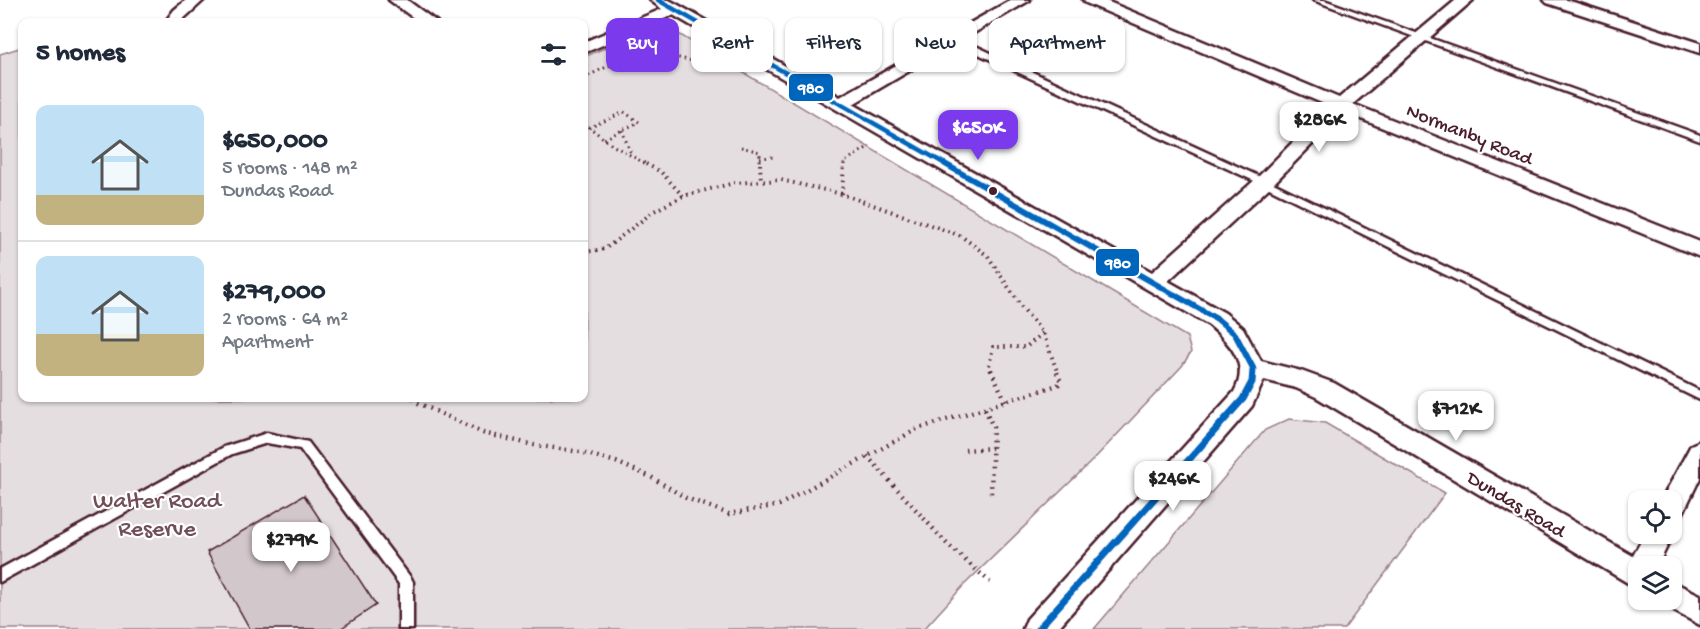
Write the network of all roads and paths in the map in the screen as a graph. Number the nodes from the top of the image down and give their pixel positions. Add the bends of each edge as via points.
1 (196, 0) edge
2 (397, 0) edge
3 (1022, 0) edge
4 (1091, 0) edge
5 (1317, 0) edge
6 (1465, 0) edge
7 (1552, 0) edge
8 (666, 5) edge
9 (175, 18) edge
10 (423, 18) edge
11 (977, 25) edge
12 (1422, 38) junction
13 (588, 46) edge
14 (1700, 48) edge
15 (977, 50) edge
16 (691, 63) edge
17 (896, 72) edge
18 (588, 76) edge
19 (840, 104) junction
20 (1341, 105) junction
21 (588, 128) joint
22 (622, 130) junction
23 (1700, 138) edge
24 (604, 140) junction
25 (873, 145) dead end
26 (741, 147) dead end
27 (632, 154) junction
28 (774, 157) dead end
29 (760, 158) junction
30 (761, 181) junction
31 (1264, 182) junction
32 (842, 194) junction
33 (683, 196) junction
34 (1700, 250) edge
35 (588, 251) edge
36 (1153, 283) junction
37 (1043, 333) junction
38 (1253, 368) junction
39 (1700, 396) edge
40 (416, 402) edge
41 (1006, 402) junction
42 (984, 409) junction
43 (992, 448) junction
44 (965, 450) dead end
45 (1700, 452) edge
46 (867, 456) junction
47 (1681, 490) edge
48 (991, 494) dead end
49 (1628, 568) edge
50 (0, 576) edge
51 (990, 582) dead end
52 (1682, 600) edge
53 (1700, 611) edge
54 (406, 629) edge
55 (1038, 629) edge

1 - 9 street
2 - 10 street
3 - 11 street
4 - 20 street, Normanby Road
5 - 12 lane
6 - 12 street
7 - 14 street
8 - 13 street
8 - 19 street
12 - 20 street
12 - 23 lane
15 - 31 lane
16 - 18 path via 645,55
17 - 19 street
19 - 36 street
20 - 31 street
20 - 34 street, Normanby Road
21 - 22 path via 624,112 639,122
21 - 24 path
22 - 24 path
22 - 27 path
24 - 27 path
25 - 32 path via 844,162
26 - 29 path via 760,152
27 - 33 path via 661,172
28 - 29 path
29 - 30 path
30 - 32 path via 781,180
30 - 33 path via 734,183
31 - 36 street
31 - 39 lane
32 - 37 path via 961,236 988,256
33 - 35 path via 654,211 605,249
36 - 38 street via 1217,319 1235,334
37 - 41 path via 1062,381 1058,386
37 - 41 path via 1026,347 993,347 989,366
38 - 49 street, Dundas Road via 1325,390
38 - 55 street via 1252,381 1243,399
40 - 46 path via 483,433 616,462 686,498 729,514 779,505
41 - 42 path
42 - 43 path via 993,428
42 - 46 path via 916,429
43 - 44 path
43 - 48 path
45 - 47 street
46 - 51 path via 948,545
50 - 54 lane via 228,450 267,438 304,445 406,582
52 - 53 street

